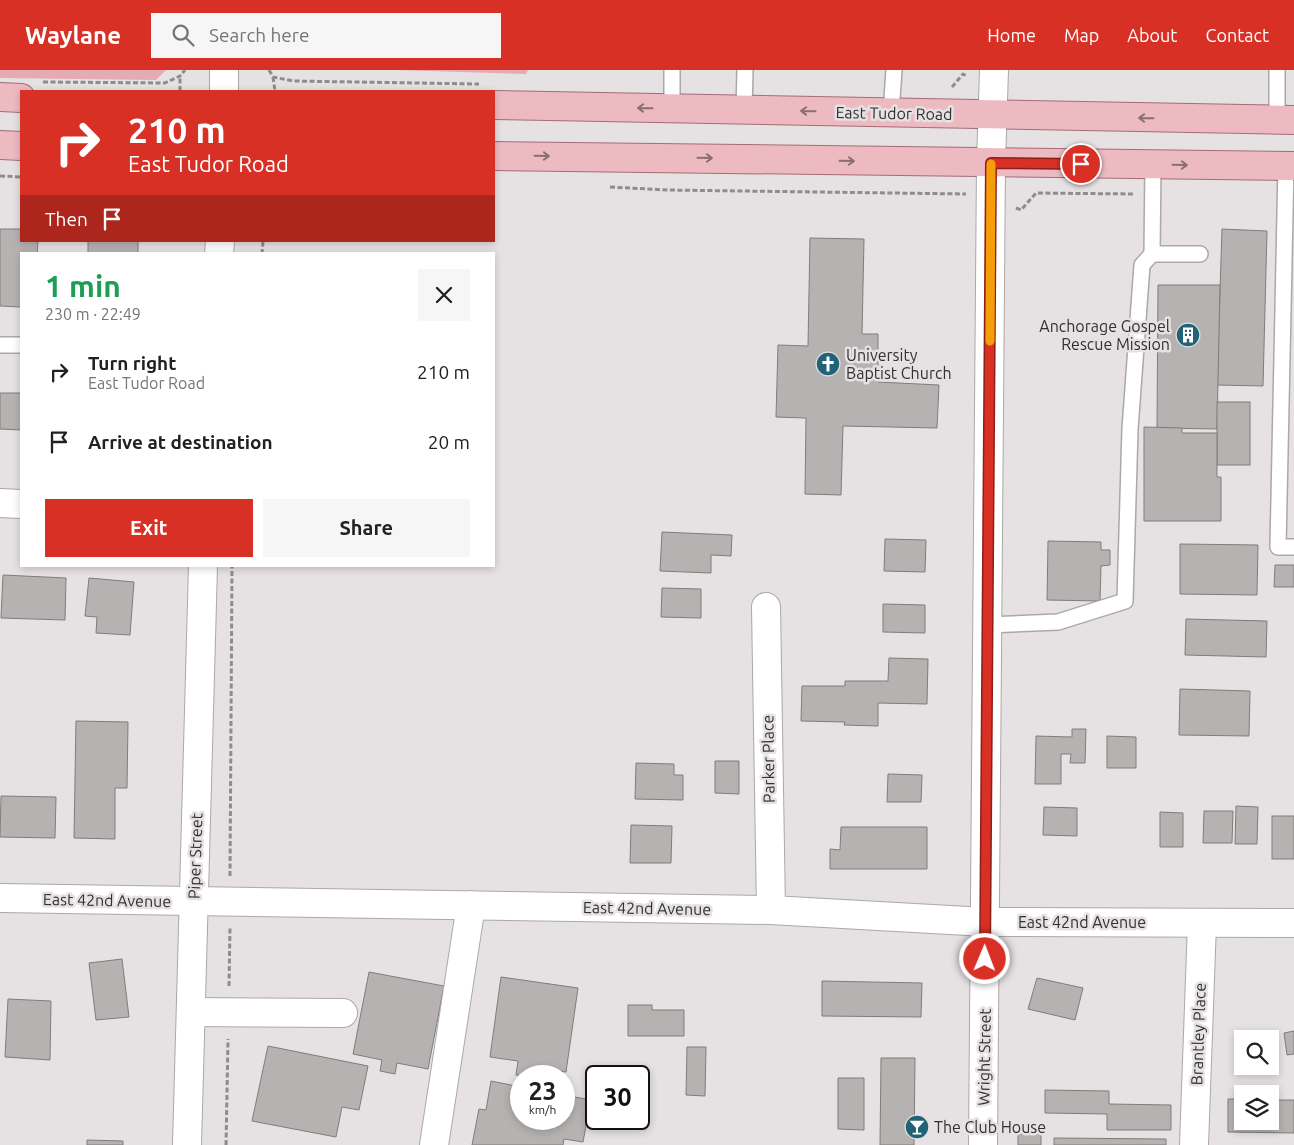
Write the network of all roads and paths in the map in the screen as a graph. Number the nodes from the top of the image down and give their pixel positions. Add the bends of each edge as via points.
1 (185, 70) edge
2 (224, 70) edge
3 (672, 70) edge
4 (745, 70) edge
5 (894, 70) edge
6 (994, 70) edge
7 (1277, 70) edge
8 (180, 76) junction
9 (273, 76) dead end
10 (30, 90) edge
11 (180, 90) edge
12 (224, 90) edge
13 (274, 90) edge
14 (20, 92) edge
15 (0, 97) edge
16 (495, 105) edge
17 (672, 108) junction
18 (744, 110) junction
19 (891, 113) junction
20 (993, 115) junction
21 (1285, 120) edge
22 (0, 145) edge
23 (20, 146) edge
24 (495, 156) edge
25 (991, 163) junction
26 (1153, 164) junction
27 (1290, 166) edge
28 (0, 176) edge
29 (20, 177) edge
30 (602, 186) dead end
31 (1153, 193) junction
32 (991, 196) junction
33 (1152, 254) junction
34 (1200, 254) dead end
35 (0, 345) edge
36 (20, 345) edge
37 (1288, 399) edge
38 (1287, 486) edge
39 (0, 503) edge
40 (20, 504) edge
41 (1294, 547) edge
42 (203, 567) edge
43 (232, 567) edge
44 (766, 607) dead end
45 (988, 625) junction
46 (0, 898) edge
47 (194, 900) junction
48 (230, 901) junction
49 (472, 905) junction
50 (771, 910) junction
51 (986, 922) junction
52 (1202, 923) junction
53 (1294, 923) edge
54 (191, 1012) junction
55 (229, 1012) junction
56 (343, 1013) dead end
57 (187, 1145) edge
58 (226, 1145) edge
59 (434, 1145) edge
60 (983, 1145) edge
61 (1194, 1145) edge

1 - 8 path
2 - 12 street
3 - 17 lane
4 - 18 lane
5 - 19 lane
6 - 20 street, Wright Street
7 - 21 lane
8 - 10 path via 165,83
8 - 11 path
9 - 13 path
14 - 15 main road
17 -> 16 main road, East Tudor Road
17 - 18 main road, East Tudor Road
19 -> 18 main road, East Tudor Road
19 - 20 main road, East Tudor Road
21 -> 20 main road, East Tudor Road
20 - 25 street, Wright Street
22 - 23 main road
24 -> 25 main road
25 - 26 main road
25 - 32 street, Wright Street
26 -> 27 main road
26 - 31 lane
27 - 37 lane
28 - 29 path
30 - 32 path
31 - 32 path via 1036,192 1021,210
31 - 33 lane
32 - 45 street, Wright Street
33 - 34 lane
33 - 45 lane via 1142,265 1130,429 1125,601 1058,622
35 - 36 lane
37 - 38 lane
38 - 41 lane via 1278,547
39 - 40 street
42 - 47 street, Piper Street
43 - 48 path
44 - 50 street, Parker Place
45 - 51 street, Wright Street
46 - 47 street, East 42nd Avenue
47 - 48 street, East 42nd Avenue
47 - 54 street, Piper Street
48 - 49 street, East 42nd Avenue
48 - 55 path
49 - 50 street, East 42nd Avenue
49 - 59 street
50 - 51 street, East 42nd Avenue
51 - 52 street, East 42nd Avenue
51 - 60 street, Wright Street
52 - 53 street, East 42nd Avenue
52 - 61 street, Brantley Place
54 - 55 street
54 - 57 street, Piper Street
55 - 56 street
55 - 58 path

